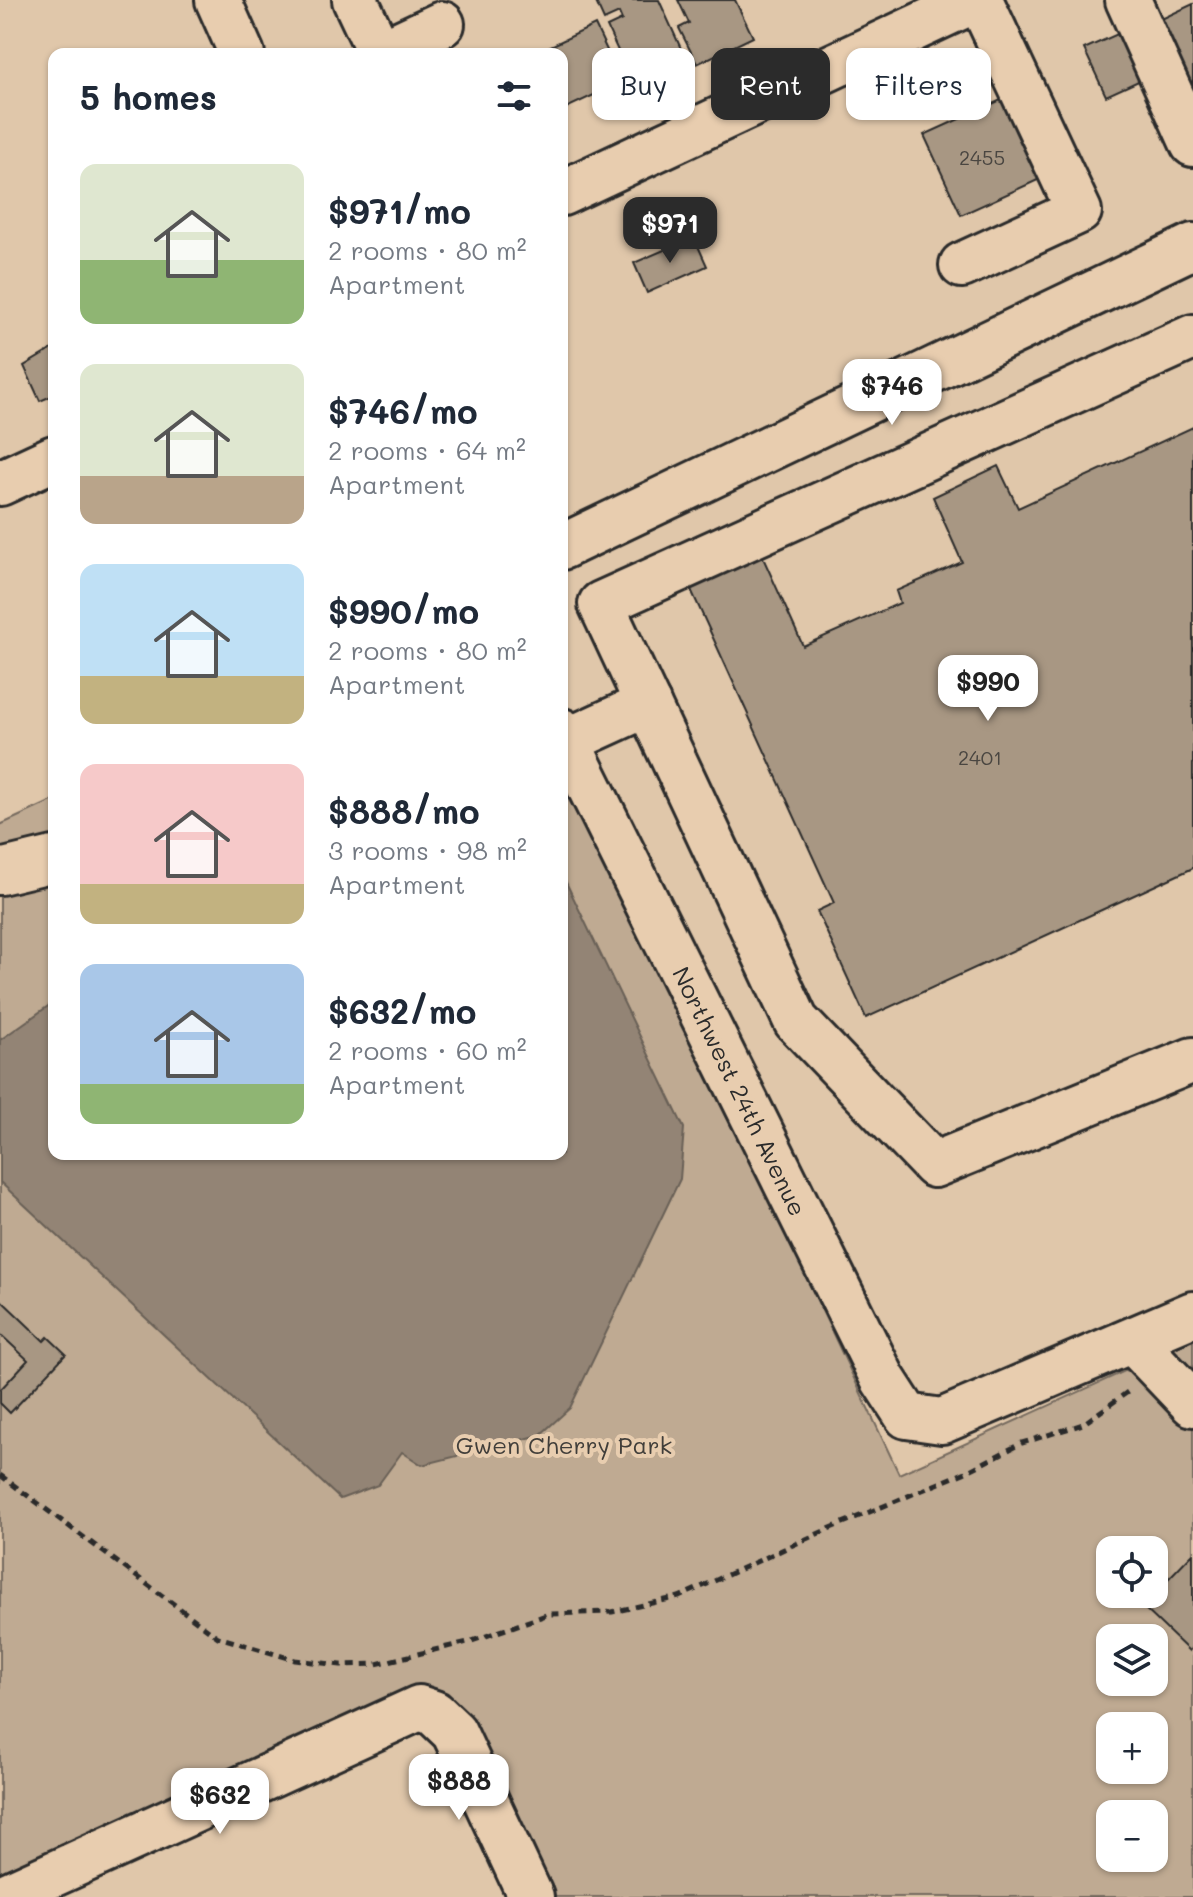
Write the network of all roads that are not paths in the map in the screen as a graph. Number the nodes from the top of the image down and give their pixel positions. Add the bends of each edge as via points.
1 (218, 0) edge
2 (355, 0) edge
3 (977, 0) edge
4 (1128, 0) edge
5 (442, 24) dead end
6 (239, 48) edge
7 (377, 48) edge
8 (390, 48) edge
9 (1193, 144) edge
10 (568, 190) edge
11 (1193, 246) edge
12 (962, 265) dead end
13 (1193, 337) edge
14 (48, 460) edge
15 (2, 477) edge
16 (568, 544) edge
17 (648, 704) junction
18 (568, 734) edge
19 (568, 744) edge
20 (48, 860) edge
21 (0, 872) edge
22 (1193, 1060) edge
23 (1193, 1314) edge
24 (1133, 1341) junction
25 (1193, 1404) edge
26 (3, 1897) edge
27 (531, 1897) edge

1 - 6 street
2 - 7 street
3 - 10 street
3 - 12 street via 1079,211
4 - 9 street
5 - 8 street
11 - 16 street
13 - 17 street via 601,604
14 - 15 street
17 - 18 street
17 - 22 street via 796,1021 934,1165
19 - 24 street, Northwest 24th Avenue via 883,1379 907,1416 942,1421
20 - 21 street
23 - 24 street
24 - 25 street
26 - 27 street via 419,1708 434,1713 454,1732

